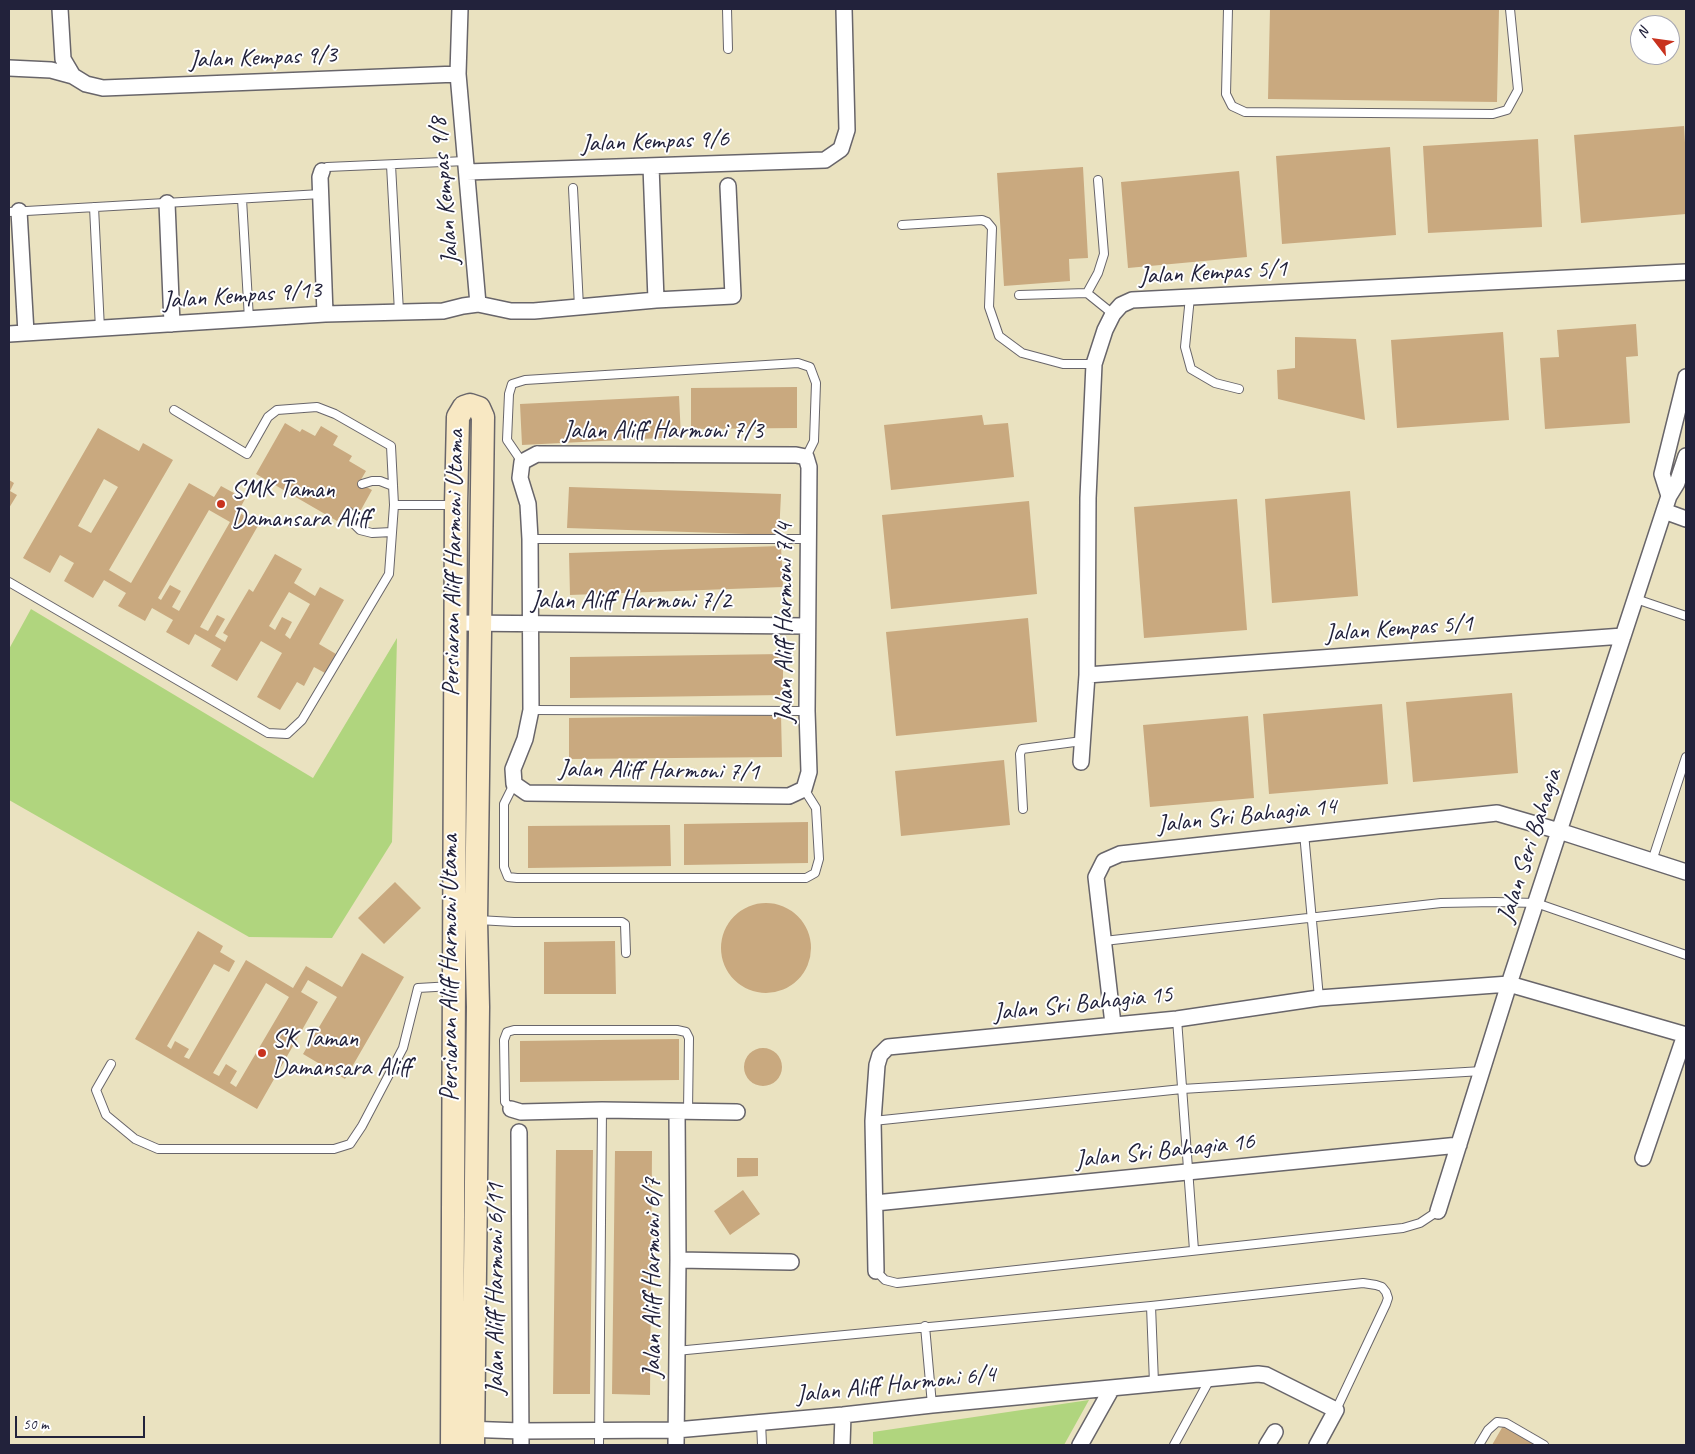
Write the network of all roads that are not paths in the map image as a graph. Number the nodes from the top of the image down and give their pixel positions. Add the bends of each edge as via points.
1 (60, 9) edge
2 (460, 9) edge
3 (727, 9) edge
4 (844, 9) edge
5 (1228, 9) edge
6 (1510, 9) edge
7 (728, 50) dead end
8 (9, 68) edge
9 (458, 74) junction
10 (73, 76) junction
11 (391, 165) junction
12 (467, 166) junction
13 (651, 166) junction
14 (322, 171) joint
15 (1098, 180) dead end
16 (728, 186) dead end
17 (573, 188) dead end
18 (321, 194) junction
19 (242, 199) junction
20 (167, 203) junction
21 (94, 207) junction
22 (14, 212) edge
23 (902, 225) dead end
24 (1686, 272) edge
25 (1087, 294) junction
26 (1019, 295) dead end
27 (1190, 297) junction
28 (656, 300) junction
29 (478, 304) junction
30 (579, 307) junction
31 (399, 312) junction
32 (325, 314) junction
33 (1113, 314) junction
34 (249, 319) junction
35 (172, 324) junction
36 (100, 329) junction
37 (26, 333) junction
38 (9, 334) edge
39 (1094, 364) junction
40 (1686, 377) edge
41 (1239, 389) dead end
42 (174, 410) dead end
43 (1686, 456) edge
44 (806, 457) junction
45 (522, 462) junction
46 (362, 484) dead end
47 (394, 486) junction
48 (1670, 496) junction
49 (394, 505) junction
50 (456, 505) junction
51 (348, 512) dead end
52 (1664, 512) junction
53 (1686, 519) edge
54 (392, 532) junction
55 (530, 539) junction
56 (809, 539) junction
57 (9, 582) edge
58 (1636, 599) junction
59 (1686, 616) edge
60 (456, 623) junction
61 (480, 623) junction
62 (530, 624) junction
63 (807, 626) junction
64 (1623, 636) junction
65 (1087, 676) junction
66 (531, 710) junction
67 (807, 711) junction
68 (1082, 741) junction
69 (1686, 757) edge
70 (1081, 762) dead end
71 (514, 784) junction
72 (804, 789) junction
73 (1023, 809) dead end
74 (1559, 831) junction
75 (1304, 833) junction
76 (1652, 861) junction
77 (1686, 872) edge
78 (1536, 904) junction
79 (1312, 917) junction
80 (476, 920) junction
81 (1104, 941) junction
82 (626, 953) dead end
83 (1686, 955) edge
84 (1509, 984) junction
85 (454, 986) junction
86 (1319, 998) junction
87 (1176, 1019) junction
88 (1113, 1024) junction
89 (1685, 1035) edge
90 (111, 1064) dead end
91 (1482, 1071) junction
92 (1182, 1089) junction
93 (511, 1109) joint
94 (602, 1110) junction
95 (683, 1112) junction
96 (736, 1112) dead end
97 (873, 1121) junction
98 (519, 1132) dead end
99 (1459, 1145) junction
100 (1643, 1158) dead end
101 (1188, 1172) junction
102 (875, 1203) junction
103 (1438, 1211) joint
104 (1194, 1250) junction
105 (678, 1260) junction
106 (791, 1262) dead end
107 (876, 1271) joint
108 (1152, 1306) junction
109 (925, 1326) junction
110 (676, 1351) junction
111 (1210, 1379) junction
112 (1154, 1384) junction
113 (1112, 1388) junction
114 (932, 1405) junction
115 (1336, 1410) junction
116 (843, 1415) junction
117 (761, 1422) junction
118 (676, 1430) junction
119 (1275, 1432) dead end
120 (463, 1437) edge
121 (521, 1438) edge
122 (599, 1438) edge
123 (676, 1445) edge
124 (762, 1445) edge
125 (842, 1445) edge
126 (1080, 1445) edge
127 (1174, 1445) edge
128 (1267, 1445) edge
129 (1317, 1445) edge
130 (1479, 1445) edge
131 (1544, 1445) edge

1 - 10 street via 63,59
2 - 9 street, Jalan Kempas 9/8
3 - 7 lane
4 - 13 street, Jalan Kempas 9/6 via 847,130 841,149 825,160
5 - 6 lane via 1226,94 1232,106 1245,112 1473,114 1507,110 1518,90
8 - 10 street, Jalan Kempas 9/3 via 51,70
9 - 10 street, Jalan Kempas 9/3 via 104,88 86,84
9 - 12 street, Jalan Kempas 9/8
11 - 12 lane
11 - 14 lane via 327,167
11 - 31 lane
12 - 13 street, Jalan Kempas 9/6
12 - 29 street, Jalan Kempas 9/8
13 - 28 street
14 - 18 street
15 - 25 lane via 1104,254
16 - 28 street via 733,296
17 - 30 lane
18 - 19 lane
18 - 32 street
19 - 20 lane
19 - 34 lane
20 - 21 lane
20 - 35 street
21 - 22 lane
21 - 36 lane
22 - 37 street
23 - 39 lane via 987,222 992,228 988,307 1000,336 1022,353 1063,364
24 - 27 street, Jalan Kempas 5/1
25 - 26 lane
25 - 33 lane
27 - 33 street, Jalan Kempas 5/1 via 1132,300
27 - 41 lane via 1185,347 1190,369 1215,383
28 - 30 street
29 - 30 street via 511,311
29 - 31 street, Jalan Kempas 9/13 via 444,311
31 - 32 street, Jalan Kempas 9/13
32 - 34 street, Jalan Kempas 9/13
33 - 39 street, Jalan Kempas 5/1
34 - 35 street, Jalan Kempas 9/13
35 - 36 street, Jalan Kempas 9/13
36 - 37 street, Jalan Kempas 9/13
37 - 38 street, Jalan Kempas 9/13
39 - 65 street, Jalan Kempas 5/1 via 1088,498
40 - 48 street via 1662,474
42 - 47 lane via 247,454 268,417 277,410 317,407 391,446
43 - 48 street, Jalan Seri Bahagia
44 - 45 street, Jalan Aliff Harmoni 7/3 via 537,454
44 - 45 lane via 814,441 816,383 810,367 798,363 525,380 512,384 507,440
44 - 56 street, Jalan Aliff Harmoni 7/4 via 809,467
45 - 55 street via 520,478 528,504
46 - 47 lane via 380,481
47 - 49 lane
48 - 52 street, Jalan Seri Bahagia
49 - 50 lane
49 - 54 lane
50 - 60 street, Persiaran Aliff Harmoni Utama
50 - 61 street, Persiaran Aliff Harmoni Utama via 458,417 464,407 470,405 479,408 483,417
51 - 54 lane via 360,530
52 - 53 street
52 - 58 street, Jalan Seri Bahagia
54 - 57 lane via 390,574 302,720 286,734 268,733
55 - 56 lane
55 - 62 street
56 - 63 street, Jalan Aliff Harmoni 7/4
58 - 59 lane
58 - 64 street, Jalan Seri Bahagia
60 - 61 street, Jalan Aliff Harmoni 7/2
60 - 85 street, Persiaran Aliff Harmoni Utama
61 - 62 street, Jalan Aliff Harmoni 7/2
61 - 80 street, Persiaran Aliff Harmoni Utama
62 - 63 street, Jalan Aliff Harmoni 7/2
62 - 66 street
63 - 67 street, Jalan Aliff Harmoni 7/4
64 - 65 street, Jalan Kempas 5/1
64 - 74 street, Jalan Seri Bahagia
65 - 68 street, Jalan Kempas 5/1
66 - 67 lane
66 - 71 street via 525,739 513,769
67 - 72 street, Jalan Aliff Harmoni 7/4 via 809,772
68 - 70 street, Jalan Kempas 5/1
68 - 73 lane via 1022,750
69 - 76 lane
71 - 72 street, Jalan Aliff Harmoni 7/1 via 527,793 788,796
71 - 72 lane via 504,804 504,867 508,877 517,878 806,878 815,873 819,859 816,808
74 - 75 street, Jalan Sri Bahagia 14 via 1497,813
74 - 76 street, Jalan Sri Bahagia 14
74 - 78 street, Jalan Seri Bahagia
75 - 79 lane
75 - 81 street, Jalan Sri Bahagia 14 via 1120,854 1104,861 1096,877
76 - 77 street, Jalan Sri Bahagia 14
78 - 79 lane via 1441,903
78 - 83 lane
78 - 84 street, Jalan Seri Bahagia
79 - 81 lane
79 - 86 lane
80 - 82 lane via 622,922 626,930
80 - 120 street, Persiaran Aliff Harmoni Utama via 478,1017
81 - 88 street, Jalan Sri Bahagia 14
84 - 86 street, Jalan Sri Bahagia 15
84 - 89 street
84 - 91 street, Jalan Seri Bahagia
85 - 90 lane via 418,988 402,1048 362,1126 350,1144 334,1149 158,1149 135,1139 106,1115 96,1090
85 - 120 street, Persiaran Aliff Harmoni Utama
86 - 87 street, Jalan Sri Bahagia 15
87 - 88 street, Jalan Sri Bahagia 15
87 - 92 lane
88 - 97 street, Jalan Sri Bahagia 15 via 888,1047 880,1055
89 - 100 street
91 - 92 lane
91 - 99 street, Jalan Seri Bahagia
92 - 97 lane
92 - 101 lane
93 - 94 street via 521,1112
93 - 95 lane via 505,1102 504,1040 507,1032 677,1030 686,1032 690,1038
94 - 95 street
94 - 122 lane
95 - 96 street
95 - 105 street, Jalan Aliff Harmoni 6/7
97 - 102 street, Jalan Sri Bahagia 15
98 - 121 street, Jalan Aliff Harmoni 6/11
99 - 101 street, Jalan Sri Bahagia 16
99 - 103 street, Jalan Seri Bahagia
101 - 102 street, Jalan Sri Bahagia 16
101 - 104 lane
102 - 107 street, Jalan Sri Bahagia 15
103 - 104 lane via 1420,1223 1403,1228
104 - 107 lane via 897,1282 885,1280
105 - 106 street
105 - 110 street, Jalan Aliff Harmoni 6/7
108 - 109 lane
108 - 112 lane
108 - 115 lane via 1363,1284 1382,1287 1388,1298 1386,1304
109 - 110 lane
109 - 114 lane
110 - 118 street, Jalan Aliff Harmoni 6/7
111 - 112 street, Jalan Aliff Harmoni 6/4
111 - 115 street, Jalan Aliff Harmoni 6/4 via 1266,1375
111 - 127 lane
112 - 113 street, Jalan Aliff Harmoni 6/4
113 - 114 street, Jalan Aliff Harmoni 6/4
113 - 126 street
114 - 116 street, Jalan Aliff Harmoni 6/4
115 - 129 street
116 - 117 street, Jalan Aliff Harmoni 6/4
116 - 125 street
117 - 118 street, Jalan Aliff Harmoni 6/4
117 - 124 lane
118 - 122 street, Jalan Aliff Harmoni 6/4
118 - 123 street, Jalan Aliff Harmoni 6/7
119 - 128 street
120 - 121 street, Jalan Aliff Harmoni 6/4
121 - 122 street, Jalan Aliff Harmoni 6/4
130 - 131 lane via 1496,1422 1506,1423

